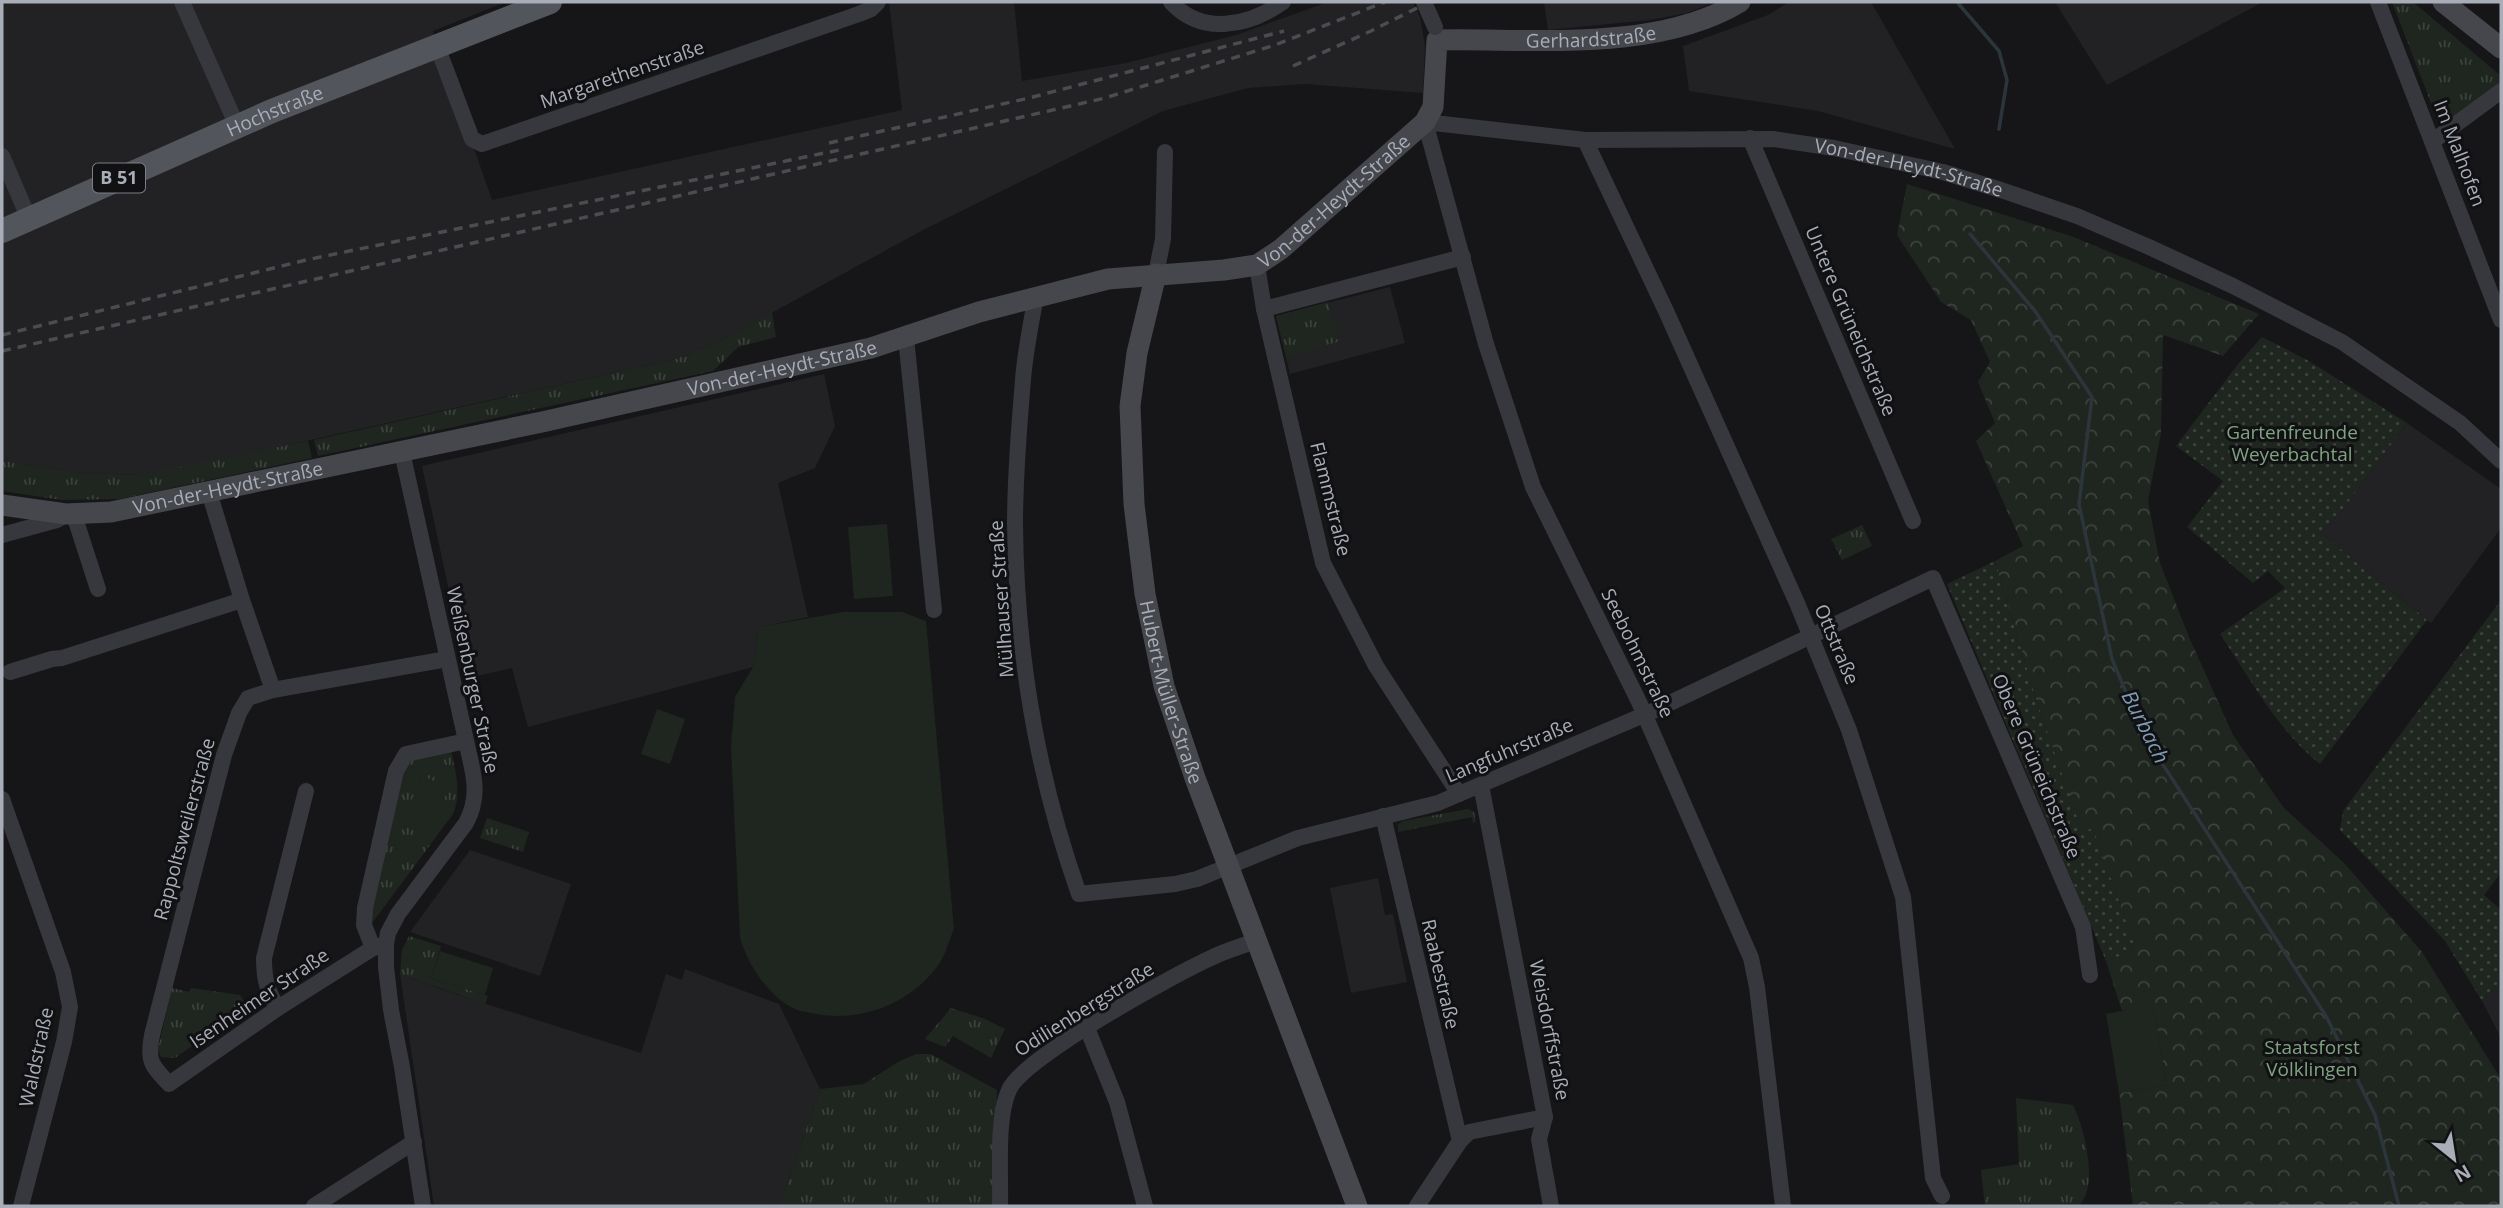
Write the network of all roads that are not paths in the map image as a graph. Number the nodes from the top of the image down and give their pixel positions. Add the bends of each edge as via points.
1 (182, 2) edge
2 (550, 2) edge
3 (877, 2) edge
4 (1171, 2) edge
5 (1283, 2) edge
6 (1424, 2) edge
7 (1740, 2) edge
8 (2378, 2) edge
9 (2443, 2) edge
10 (1259, 8) edge
11 (1436, 34) junction
12 (2498, 38) edge
13 (437, 46) junction
14 (2501, 91) edge
15 (1425, 122) junction
16 (237, 126) junction
17 (1750, 138) junction
18 (1585, 140) junction
19 (2433, 141) junction
20 (1166, 152) dead end
21 (2, 156) edge
22 (29, 219) junction
23 (2, 231) edge
24 (1463, 257) junction
25 (1257, 265) junction
26 (1156, 274) junction
27 (1036, 296) junction
28 (1264, 309) junction
29 (2501, 320) edge
30 (906, 338) junction
31 (402, 452) junction
32 (2501, 461) edge
33 (209, 492) junction
34 (2, 505) edge
35 (70, 515) junction
36 (1913, 521) dead end
37 (2, 536) edge
38 (1933, 578) joint
39 (98, 589) dead end
40 (242, 600) junction
41 (933, 610) dead end
42 (1812, 637) junction
43 (447, 659) junction
44 (10, 672) dead end
45 (273, 690) junction
46 (1645, 715) junction
47 (466, 741) junction
48 (1481, 785) junction
49 (306, 791) dead end
50 (1459, 794) junction
51 (2, 799) edge
52 (1383, 816) junction
53 (1230, 866) junction
54 (1079, 894) joint
55 (1258, 940) junction
56 (380, 946) junction
57 (2090, 975) dead end
58 (278, 1008) junction
59 (1087, 1028) junction
60 (170, 1084) joint
61 (1545, 1117) junction
62 (1460, 1141) junction
63 (414, 1142) junction
64 (1942, 1196) dead end
65 (21, 1206) edge
66 (314, 1206) edge
67 (423, 1206) edge
68 (1000, 1206) edge
69 (1144, 1206) edge
70 (1357, 1206) edge
71 (1417, 1206) edge
72 (1550, 1206) edge
73 (1783, 1206) edge

1 - 16 street
2 - 13 main road, Hochstraße / B 51
3 - 13 street, Margarethenstraße via 859,14 482,144 472,139
4 - 10 street via 1187,15 1209,23 1235,24
5 - 10 street
6 - 11 street, bridge
7 - 11 main road, Gerhardstraße via 1685,25 1621,37 1542,40
8 - 19 street, Im Malhofen
9 - 12 main road
11 - 15 main road via 1434,100
13 - 16 main road, Hochstraße / B 51
14 - 19 street
15 - 18 street, Von-der-Heydt-Straße
15 - 24 street, Seebohmstraße
15 - 25 main road, Von-der-Heydt-Straße
16 - 22 main road, Hochstraße / B 51
17 - 18 street, Von-der-Heydt-Straße
17 - 32 street, Von-der-Heydt-Straße via 1833,148 1943,172 2077,216 2233,286 2342,342 2460,423
17 - 36 street, Untere Grüneichstraße
18 - 42 street, Ottstraße
19 - 29 street, Im Malhofen
20 - 26 street, Hubert-Müller-Straße via 1163,239
21 - 22 street
22 - 23 main road, Hochstraße / B 51
24 - 28 street
24 - 46 street, Seebohmstraße via 1533,487
25 - 26 main road, Von-der-Heydt-Straße
25 - 28 street, Flammstraße
26 - 27 main road, Von-der-Heydt-Straße via 1108,279
26 - 53 main road, Hubert-Müller-Straße via 1130,405 1134,504 1145,594 1164,687
27 - 30 main road, Von-der-Heydt-Straße
27 - 54 street, Mülhauser Straße via 1023,378 1016,523 1019,611 1029,697 1045,775
28 - 50 street, Flammstraße via 1323,563 1376,666
30 - 31 main road, Von-der-Heydt-Straße
30 - 41 street
31 - 33 main road, Von-der-Heydt-Straße
31 - 43 street, Weißenburger Straße
33 - 35 main road, Von-der-Heydt-Straße via 111,512
33 - 40 street
34 - 35 main road, Von-der-Heydt-Straße
35 - 37 street, Von-der-Heydt-Straße
35 - 39 street
38 - 42 street, Langfuhrstraße
38 - 57 street, Obere Grüneichstraße via 2083,926
40 - 44 street
40 - 45 street
42 - 46 street, Langfuhrstraße
42 - 64 street, Ottstraße via 1899,879 1933,1178
43 - 45 street
43 - 47 street, Weißenburger Straße
45 - 60 street, Rappoltsweilerstraße via 248,698 224,755 148,1054
46 - 48 street, Langfuhrstraße
46 - 73 street, Seebohmstraße via 1751,958
47 - 56 street, Weißenburger Straße via 475,781 473,809
47 - 56 street via 406,754 396,771 365,908 364,925
48 - 50 street, Langfuhrstraße
48 - 61 street, Weisdorffstraße
49 - 58 street via 264,958 266,984
50 - 52 street, Langfuhrstraße
51 - 65 street, Waldstraße via 63,972 70,1007
52 - 53 street, Langfuhrstraße via 1298,838
52 - 62 street, Raabestraße
53 - 54 street, Langfuhrstraße via 1175,884
53 - 55 main road, Hubert-Müller-Straße
55 - 59 street, Odilienbergstraße via 1214,956
55 - 70 main road, Hubert-Müller-Straße
56 - 58 street, Isenheimer Straße
56 - 63 street, Weißenburger Straße
58 - 60 street, Isenheimer Straße
59 - 68 street, Odilienbergstraße via 1032,1064 1009,1088 1003,1109
59 - 69 street via 1117,1102
61 - 62 street, Weisdorffstraße via 1478,1128
61 - 72 street via 1539,1139
62 - 71 street
63 - 66 street
63 - 67 street, Weißenburger Straße

